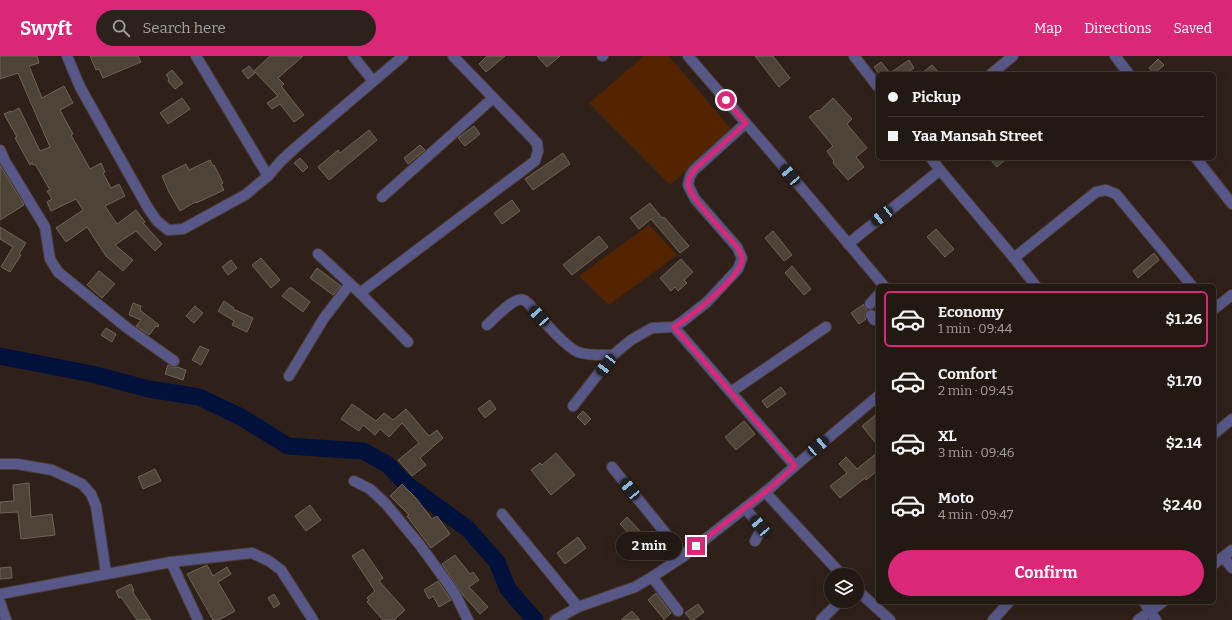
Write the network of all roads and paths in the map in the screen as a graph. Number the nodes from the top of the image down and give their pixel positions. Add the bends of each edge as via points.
1 (67, 56) edge
2 (196, 56) edge
3 (353, 56) edge
4 (403, 56) edge
5 (453, 56) edge
6 (688, 56) edge
7 (854, 56) edge
8 (995, 56) edge
9 (1013, 56) edge
10 (1114, 56) edge
11 (1002, 65) junction
12 (993, 72) edge
13 (1127, 72) edge
14 (373, 81) junction
15 (876, 84) edge
16 (493, 98) junction
17 (746, 123) junction
18 (0, 150) edge
19 (932, 160) edge
20 (1198, 160) edge
21 (940, 170) junction
22 (268, 176) junction
23 (382, 197) dead end
24 (1232, 204) edge
25 (848, 244) junction
26 (318, 254) dead end
27 (1014, 258) junction
28 (350, 284) junction
29 (882, 284) edge
30 (1034, 284) edge
31 (1190, 284) edge
32 (360, 293) junction
33 (1232, 295) edge
34 (876, 297) edge
35 (870, 304) dead end
36 (1216, 307) edge
37 (487, 325) dead end
38 (826, 326) dead end
39 (674, 327) junction
40 (408, 342) dead end
41 (613, 355) junction
42 (174, 362) dead end
43 (289, 376) dead end
44 (731, 392) junction
45 (876, 398) edge
46 (573, 406) dead end
47 (1232, 419) edge
48 (1216, 432) edge
49 (0, 464) edge
50 (795, 466) junction
51 (612, 467) dead end
52 (354, 481) dead end
53 (765, 492) junction
54 (745, 508) junction
55 (502, 514) dead end
56 (755, 541) dead end
57 (1232, 550) edge
58 (684, 556) junction
59 (1223, 557) junction
60 (171, 562) junction
61 (1216, 562) edge
62 (836, 568) edge
63 (1232, 568) edge
64 (106, 574) junction
65 (652, 577) junction
66 (0, 594) edge
67 (864, 596) edge
68 (0, 602) edge
69 (1007, 604) edge
70 (1145, 604) edge
71 (1162, 604) edge
72 (578, 607) junction
73 (833, 608) edge
74 (678, 611) dead end
75 (1153, 616) edge
76 (6, 620) edge
77 (198, 620) edge
78 (313, 620) edge
79 (468, 620) edge
80 (555, 620) edge
81 (822, 620) edge
82 (890, 620) edge
83 (993, 620) edge
84 (1138, 620) edge

1 - 22 street via 80,87 148,208 157,221 168,230 183,229 245,195
2 - 22 street
3 - 14 street
4 - 14 street
5 - 16 street
6 - 17 street
7 - 15 street
8 - 11 street
9 - 11 street
10 - 13 street
11 - 12 street
14 - 22 street via 281,161
16 - 23 street
16 - 32 street via 536,143 538,151 535,161
17 - 25 street
17 - 39 street via 694,170 688,182 695,199 738,248 742,258 738,269 707,302
18 - 42 street via 45,228 50,259 58,272
19 - 21 street
20 - 24 street
21 - 25 street
21 - 27 street
25 - 29 street
26 - 28 street
27 - 30 street
27 - 31 street via 1096,192 1106,190 1116,194
28 - 32 street
28 - 43 street via 324,318
32 - 40 street
33 - 36 street
34 - 35 street
37 - 41 street via 512,303 524,300 560,339 576,352 587,355
38 - 44 street
39 - 41 street via 652,328 631,340
39 - 44 street
41 - 46 street
44 - 50 street
45 - 50 street
47 - 48 street
49 - 64 street via 52,470 82,484 91,494 96,506
50 - 53 street
51 - 58 street
52 - 79 street via 370,489 391,509 420,544 456,596
53 - 54 street
53 - 62 street
54 - 56 street via 762,530
54 - 58 street
55 - 72 street
57 - 59 street
58 - 65 street
59 - 61 street
59 - 63 street
60 - 64 street
60 - 77 street
60 - 78 street via 252,553 282,570
64 - 66 street
65 - 72 street via 635,587
65 - 74 street
67 - 82 street
68 - 76 street
69 - 83 street
70 - 75 street
71 - 75 street
72 - 80 street
73 - 81 street
75 - 84 street

